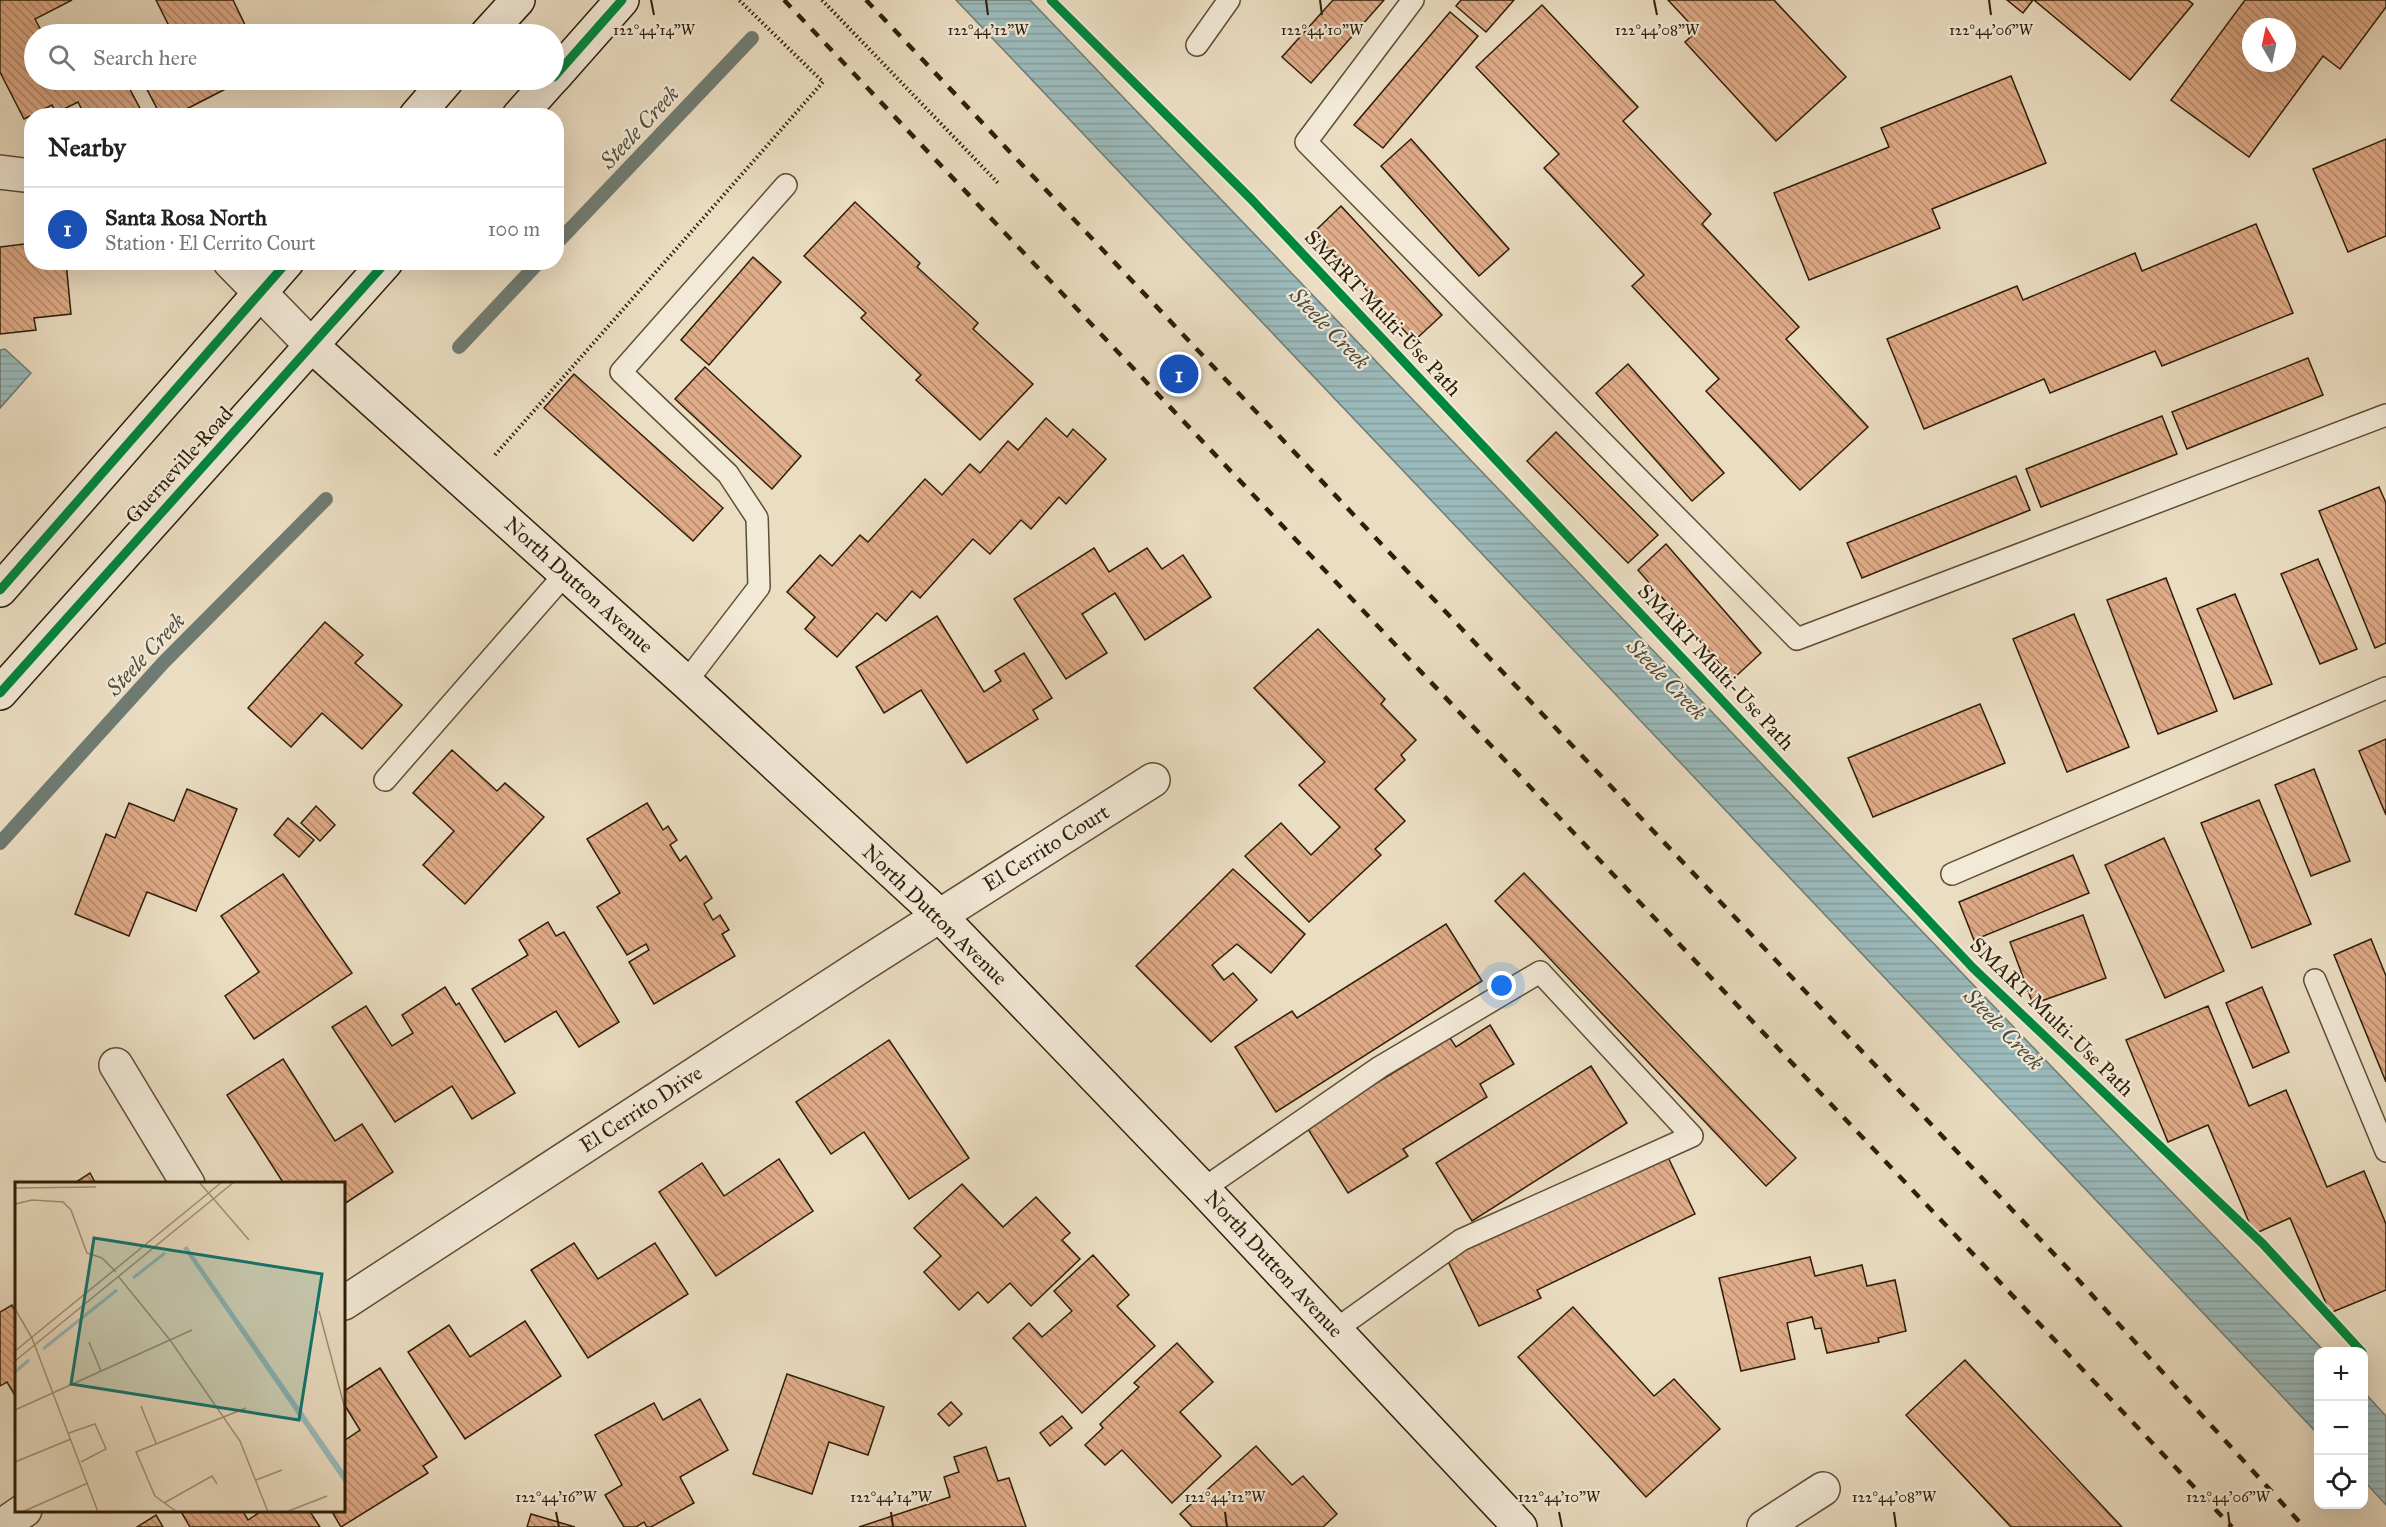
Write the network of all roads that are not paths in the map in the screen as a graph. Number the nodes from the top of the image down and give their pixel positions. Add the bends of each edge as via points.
1 (518, 0) edge
2 (622, 0) edge
3 (1229, 0) edge
4 (1413, 0) edge
5 (496, 24) edge
6 (1197, 45) dead end
7 (564, 65) edge
8 (438, 90) edge
9 (542, 90) edge
10 (423, 108) edge
11 (526, 108) edge
12 (0, 172) edge
13 (24, 175) edge
14 (786, 185) dead end
15 (237, 270) edge
16 (279, 270) edge
17 (379, 270) edge
18 (259, 294) junction
19 (310, 345) junction
20 (2386, 415) edge
21 (566, 573) junction
22 (0, 590) edge
23 (687, 682) junction
24 (2386, 688) edge
25 (0, 693) edge
26 (385, 780) dead end
27 (1154, 780) dead end
28 (1952, 874) dead end
29 (939, 915) junction
30 (2315, 980) dead end
31 (116, 1065) dead end
32 (2386, 1151) edge
33 (187, 1182) edge
34 (1203, 1189) junction
35 (345, 1302) edge
36 (1335, 1330) junction
37 (1823, 1489) dead end
38 (22, 1512) edge
39 (0, 1527) edge
40 (1520, 1527) edge
41 (1764, 1527) edge

1 - 5 main road
2 - 7 main road
3 - 6 lane
4 - 20 lane via 1306,142 1797,639
8 - 10 main road
9 - 11 main road
12 - 13 main road
14 - 23 lane via 621,372 728,474 757,519 759,587
15 - 18 main road, North Dutton Avenue
16 - 18 main road
17 - 19 main road, Guerneville Road
18 - 19 main road, North Dutton Avenue
18 - 22 main road
19 - 21 main road, North Dutton Avenue
19 - 25 main road, Guerneville Road
21 - 23 main road, North Dutton Avenue
21 - 26 lane
23 - 29 main road, North Dutton Avenue
24 - 28 lane
27 - 29 main road, El Cerrito Court
29 - 34 main road, North Dutton Avenue
29 - 35 main road, El Cerrito Drive
30 - 32 lane
31 - 33 main road
34 - 36 main road, North Dutton Avenue
34 - 36 lane via 1380,1067 1540,972 1692,1136 1461,1240
36 - 40 main road, North Dutton Avenue
37 - 41 main road
38 - 39 main road

